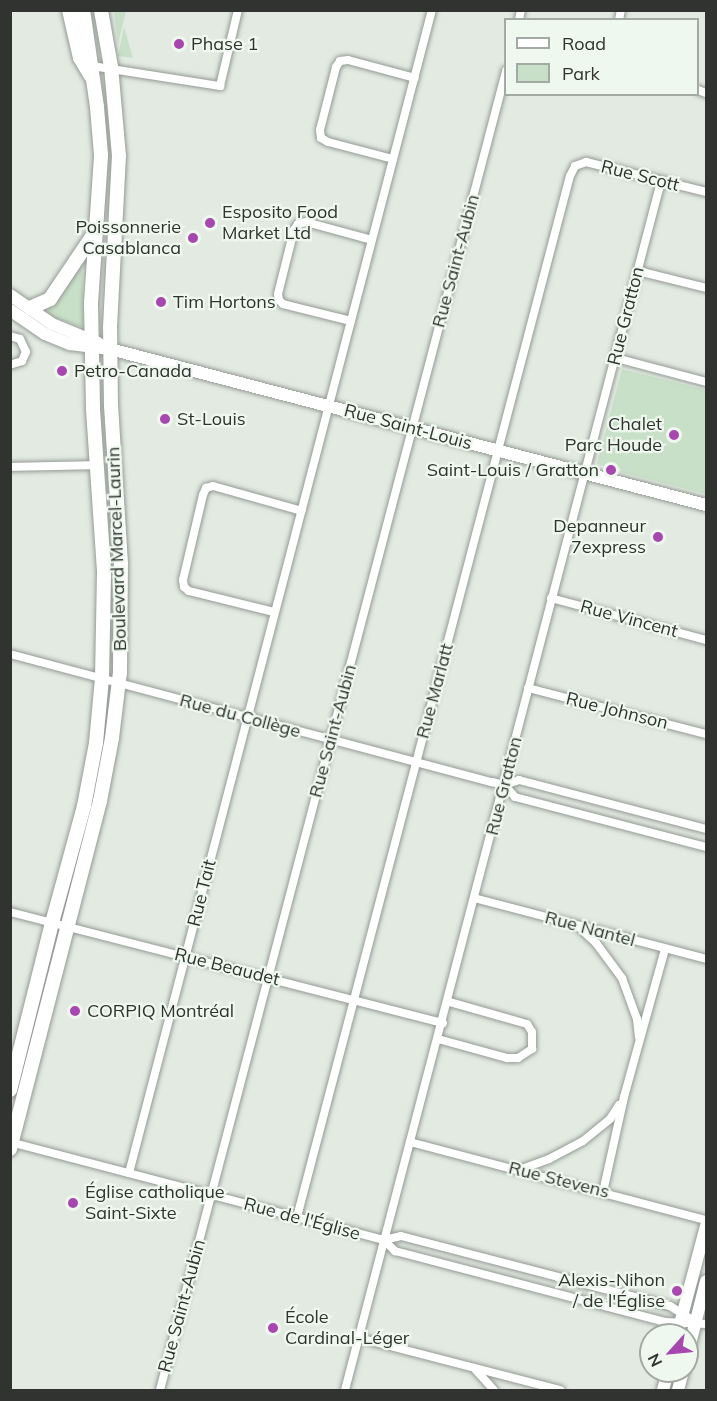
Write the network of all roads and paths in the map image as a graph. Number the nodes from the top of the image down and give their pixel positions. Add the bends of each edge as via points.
1 (69, 10) edge
2 (82, 10) edge
3 (238, 10) edge
4 (432, 10) edge
5 (102, 14) edge
6 (92, 66) junction
7 (111, 67) junction
8 (415, 78) junction
9 (504, 79) edge
10 (94, 82) junction
11 (393, 159) junction
12 (575, 166) joint
13 (661, 181) junction
14 (706, 192) edge
15 (96, 231) junction
16 (372, 240) junction
17 (638, 271) junction
18 (706, 288) edge
19 (10, 295) edge
20 (30, 308) junction
21 (10, 310) edge
22 (351, 321) junction
23 (10, 336) edge
24 (92, 343) junction
25 (110, 349) junction
26 (616, 358) junction
27 (10, 365) edge
28 (706, 382) edge
29 (329, 406) junction
30 (412, 427) junction
31 (498, 450) junction
32 (98, 465) junction
33 (10, 467) edge
34 (586, 473) junction
35 (706, 505) edge
36 (302, 510) junction
37 (551, 598) junction
38 (274, 612) junction
39 (706, 640) edge
40 (10, 654) edge
41 (102, 678) junction
42 (119, 683) junction
43 (528, 688) junction
44 (247, 717) junction
45 (706, 734) edge
46 (330, 740) junction
47 (416, 762) junction
48 (504, 785) junction
49 (706, 829) edge
50 (706, 847) edge
51 (474, 898) junction
52 (10, 912) edge
53 (52, 923) junction
54 (69, 926) junction
55 (578, 926) junction
56 (665, 949) junction
57 (186, 956) junction
58 (706, 959) edge
59 (268, 977) junction
60 (353, 1000) junction
61 (449, 1002) junction
62 (443, 1023) junction
63 (438, 1040) junction
64 (640, 1040) junction
65 (10, 1090) edge
66 (624, 1096) junction
67 (410, 1142) junction
68 (11, 1145) edge
69 (519, 1170) junction
70 (129, 1173) junction
71 (603, 1191) junction
72 (212, 1195) junction
73 (297, 1217) junction
74 (706, 1220) edge
75 (706, 1226) edge
76 (384, 1240) junction
77 (706, 1281) edge
78 (682, 1318) junction
79 (681, 1323) edge
80 (701, 1323) edge
81 (359, 1338) junction
82 (475, 1369) junction
83 (160, 1390) edge
84 (345, 1390) edge
85 (494, 1390) edge
86 (555, 1390) edge

1 - 10 main road via 80,58
2 - 6 main road, Boulevard Marcel-Laurin
3 - 7 street via 220,86
4 - 8 street, Rue Tait
5 - 7 main road, Boulevard Marcel-Laurin
6 - 7 street
6 - 10 main road, Boulevard Marcel-Laurin
7 - 25 main road, Boulevard Marcel-Laurin via 118,168
8 - 11 street, Rue Tait
8 - 11 street via 348,60 340,61 336,67 321,138
9 - 30 street, Rue Saint-Aubin
10 - 15 main road, Boulevard Marcel-Laurin via 101,176
11 - 16 street, Rue Tait
12 - 13 street, Rue Scott via 586,162
12 - 31 street, Rue Marlatt
13 - 14 street, Rue Scott
13 - 17 street, Rue Gratton
15 - 20 main road via 50,299
15 - 24 main road, Boulevard Marcel-Laurin
16 - 22 street, Rue Tait
16 - 22 street via 306,222 294,230 279,300
17 - 18 street
17 - 26 street, Rue Gratton
19 - 20 street, Rue Saint-Louis
20 - 24 street, Rue Saint-Louis via 52,324
21 - 24 street, Rue Saint-Louis via 52,338
22 - 29 street, Rue Tait
23 - 27 street via 20,339 26,352 22,361
24 - 25 street, Rue Saint-Louis
24 - 32 main road, Boulevard Marcel-Laurin
25 - 29 street, Rue Saint-Louis
25 - 42 main road, Boulevard Marcel-Laurin via 121,564
26 - 28 street
26 - 34 street, Rue Gratton
29 - 30 street, Rue Saint-Louis
29 - 36 street, Rue Tait
30 - 31 street, Rue Saint-Louis
30 - 46 street, Rue Saint-Aubin
31 - 34 street, Rue Saint-Louis
31 - 47 street, Rue Marlatt
32 - 33 street
32 - 41 main road, Boulevard Marcel-Laurin via 105,589
34 - 35 street, Rue Saint-Louis
34 - 37 street, Rue Gratton
36 - 38 street, Rue Tait
36 - 38 street via 213,486 206,488 203,495 184,587
37 - 39 street, Rue Vincent
37 - 43 street, Rue Gratton
38 - 44 street, Rue Tait
40 - 41 street, Rue du Collège
41 - 42 street, Rue du Collège
41 - 53 main road, Boulevard Marcel-Laurin via 91,774
42 - 44 street, Rue du Collège
42 - 54 main road, Boulevard Marcel-Laurin via 104,786
43 - 45 street, Rue Johnson
43 - 48 street, Rue Gratton
44 - 46 street, Rue du Collège
44 - 57 street, Rue Tait
46 - 47 street, Rue du Collège
46 - 59 street, Rue Saint-Aubin
47 - 48 street, Rue du Collège
47 - 60 street, Rue Marlatt
48 - 49 street, Rue du Collège via 519,780
48 - 50 street, Rue du Collège via 515,797
48 - 51 street, Rue Gratton
51 - 55 street, Rue Nantel
51 - 61 street, Rue Gratton
52 - 53 street, Rue Beaudet
53 - 54 street, Rue Beaudet
53 - 65 main road, Boulevard Marcel-Laurin
54 - 57 street, Rue Beaudet
54 - 68 main road, Boulevard Marcel-Laurin
55 - 56 street, Rue Nantel
55 - 64 street via 602,949 622,978
56 - 58 street, Rue Nantel
56 - 64 street
57 - 59 street, Rue Beaudet
57 - 70 street, Rue Tait
59 - 60 street, Rue Beaudet
59 - 72 street, Rue Saint-Aubin
60 - 62 street, Rue Beaudet
60 - 73 street, Rue Marlatt
61 - 62 street, Rue Gratton
61 - 63 street via 527,1024 532,1032 532,1049 518,1058 507,1058
62 - 63 street, Rue Gratton
63 - 67 street, Rue Gratton
64 - 66 street
66 - 69 street via 610,1119 583,1141
66 - 71 street
67 - 69 street, Rue Stevens
67 - 76 street, Rue Gratton
68 - 70 street, Rue de l'Église
69 - 71 street, Rue Stevens
70 - 72 street, Rue de l'Église
71 - 74 street, Rue Stevens
72 - 73 street, Rue de l'Église
72 - 83 street, Rue Saint-Aubin
73 - 76 street, Rue de l'Église
75 - 78 street
76 - 78 street, Rue de l'Église via 395,1251 665,1322
76 - 78 street, Rue de l'Église via 401,1236 670,1306
76 - 81 street, Rue Gratton
77 - 80 street
78 - 79 street
78 - 80 street, Rue de l'Église
81 - 82 street
81 - 84 street, Rue Gratton
82 - 85 street
82 - 86 street

